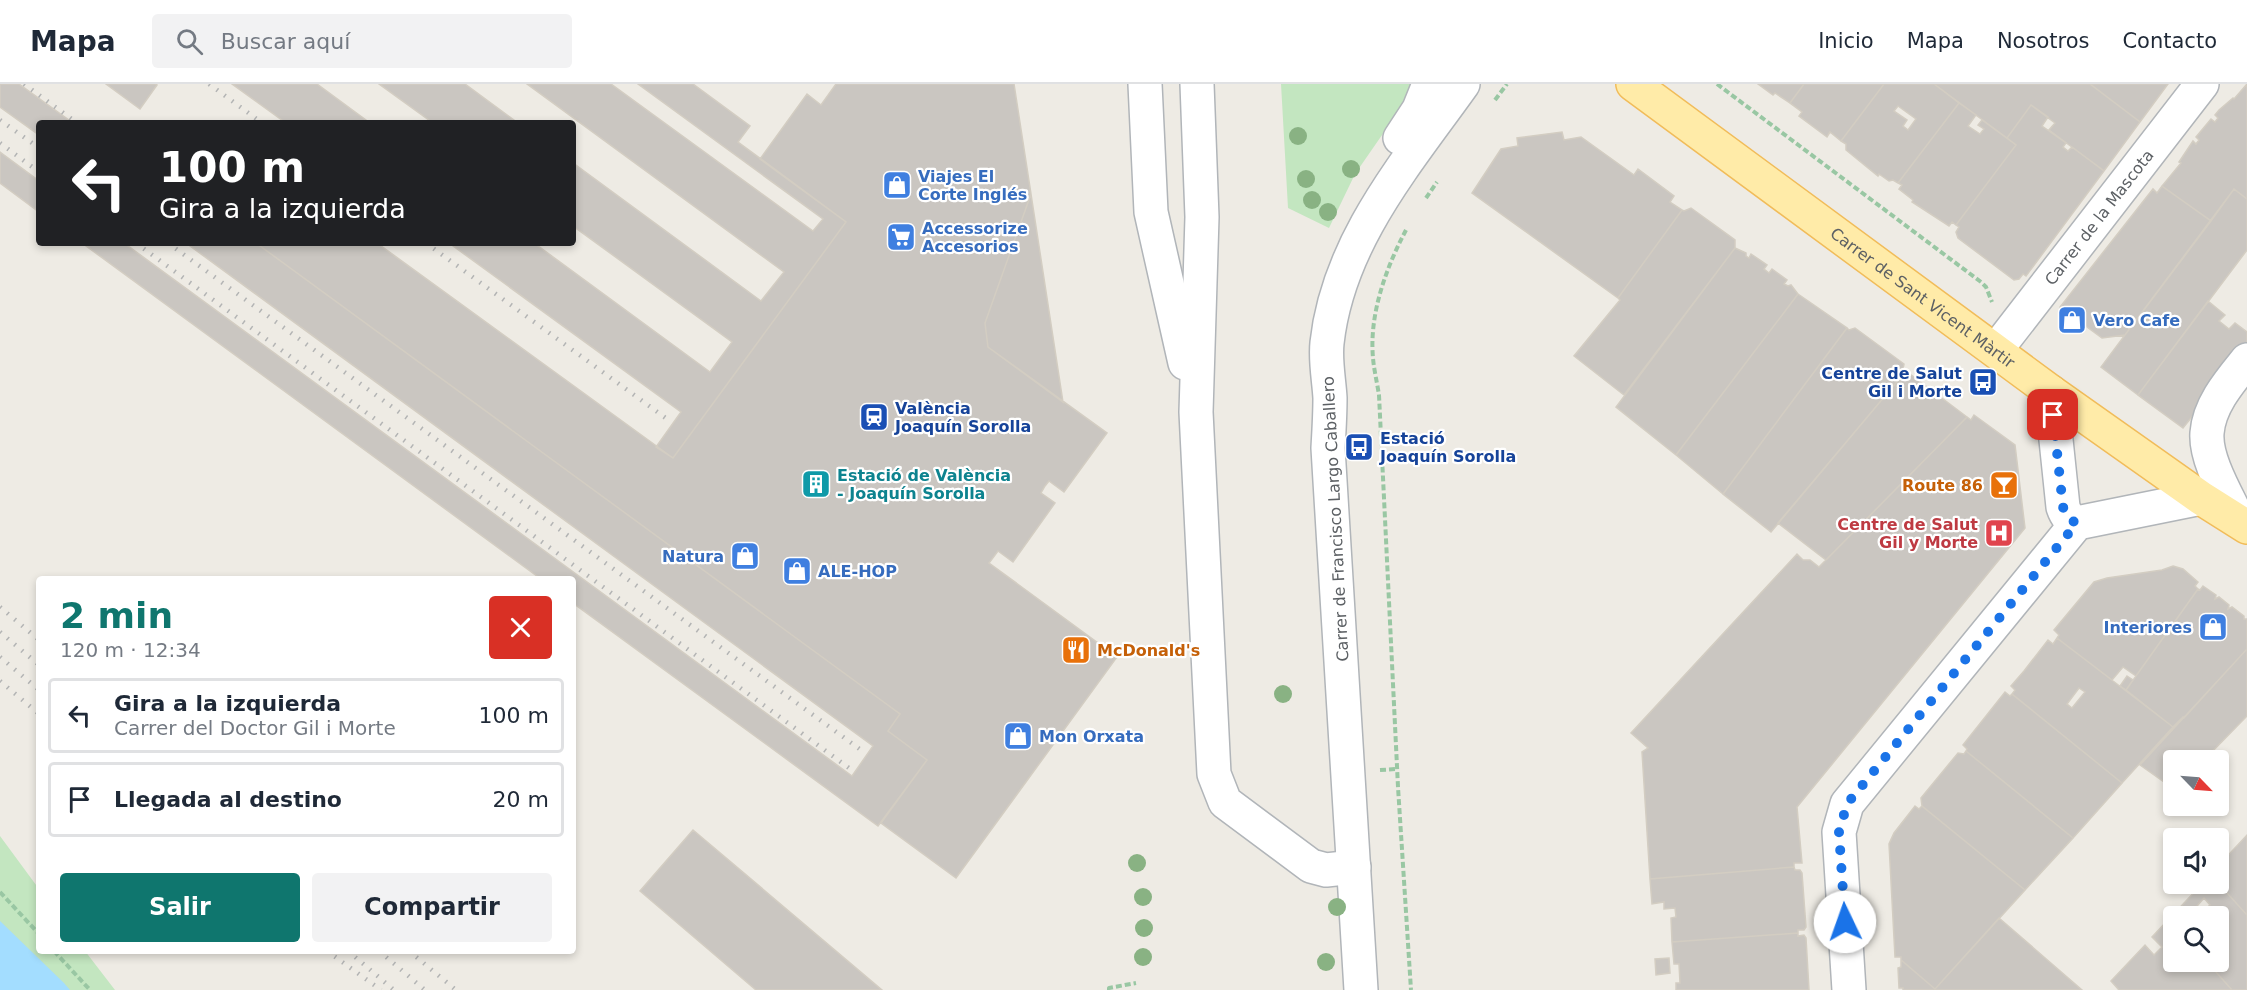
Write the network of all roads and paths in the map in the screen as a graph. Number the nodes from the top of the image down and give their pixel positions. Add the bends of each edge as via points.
1 (1145, 84) edge
2 (1197, 84) edge
3 (1429, 84) edge
4 (1463, 84) edge
5 (1507, 84) edge
6 (1633, 84) edge
7 (1717, 84) edge
8 (2202, 84) edge
9 (1491, 105) dead end
10 (1439, 180) dead end
11 (1426, 199) dead end
12 (1409, 225) dead end
13 (1336, 297) junction
14 (2018, 323) junction
15 (1996, 350) junction
16 (2247, 360) edge
17 (2051, 392) junction
18 (1196, 411) junction
19 (2201, 498) junction
20 (2077, 523) junction
21 (2243, 524) edge
22 (1354, 867) junction
23 (0, 892) edge
24 (36, 931) edge
25 (57, 954) edge
26 (1136, 983) dead end
27 (90, 990) edge
28 (1109, 990) edge
29 (1361, 990) edge
30 (1411, 990) edge
31 (1849, 990) edge

1 - 18 street via 1151,212
2 - 18 street via 1202,217
3 - 13 street via 1419,109 1356,204 1338,254
4 - 13 street, Carrer de Francisco Largo Caballero via 1382,197 1356,243
5 - 9 path
6 - 15 main road, Carrer de Sant Vicent Màrtir
7 - 14 path via 1981,282 1996,307
8 - 14 street, Carrer de la Mascota
10 - 11 path
12 - 30 path via 1382,284 1373,357 1379,394
13 - 22 street, Carrer de Francisco Largo Caballero via 1327,345 1328,448
14 - 15 street, Carrer de la Mascota
15 - 17 main road, Carrer de Sant Vicent Màrtir
16 - 21 street via 2212,412 2207,434 2210,458
17 - 19 main road, Carrer de Sant Vicent Màrtir
17 - 20 street via 2063,507 2065,515
18 - 22 street via 1214,774 1225,802 1311,866 1326,870
19 - 20 street
19 - 21 main road, Carrer de Sant Vicent Màrtir
20 - 31 street via 1847,804 1839,832
22 - 29 street, Carrer de Francisco Largo Caballero
23 - 24 path
25 - 27 path
26 - 28 path

